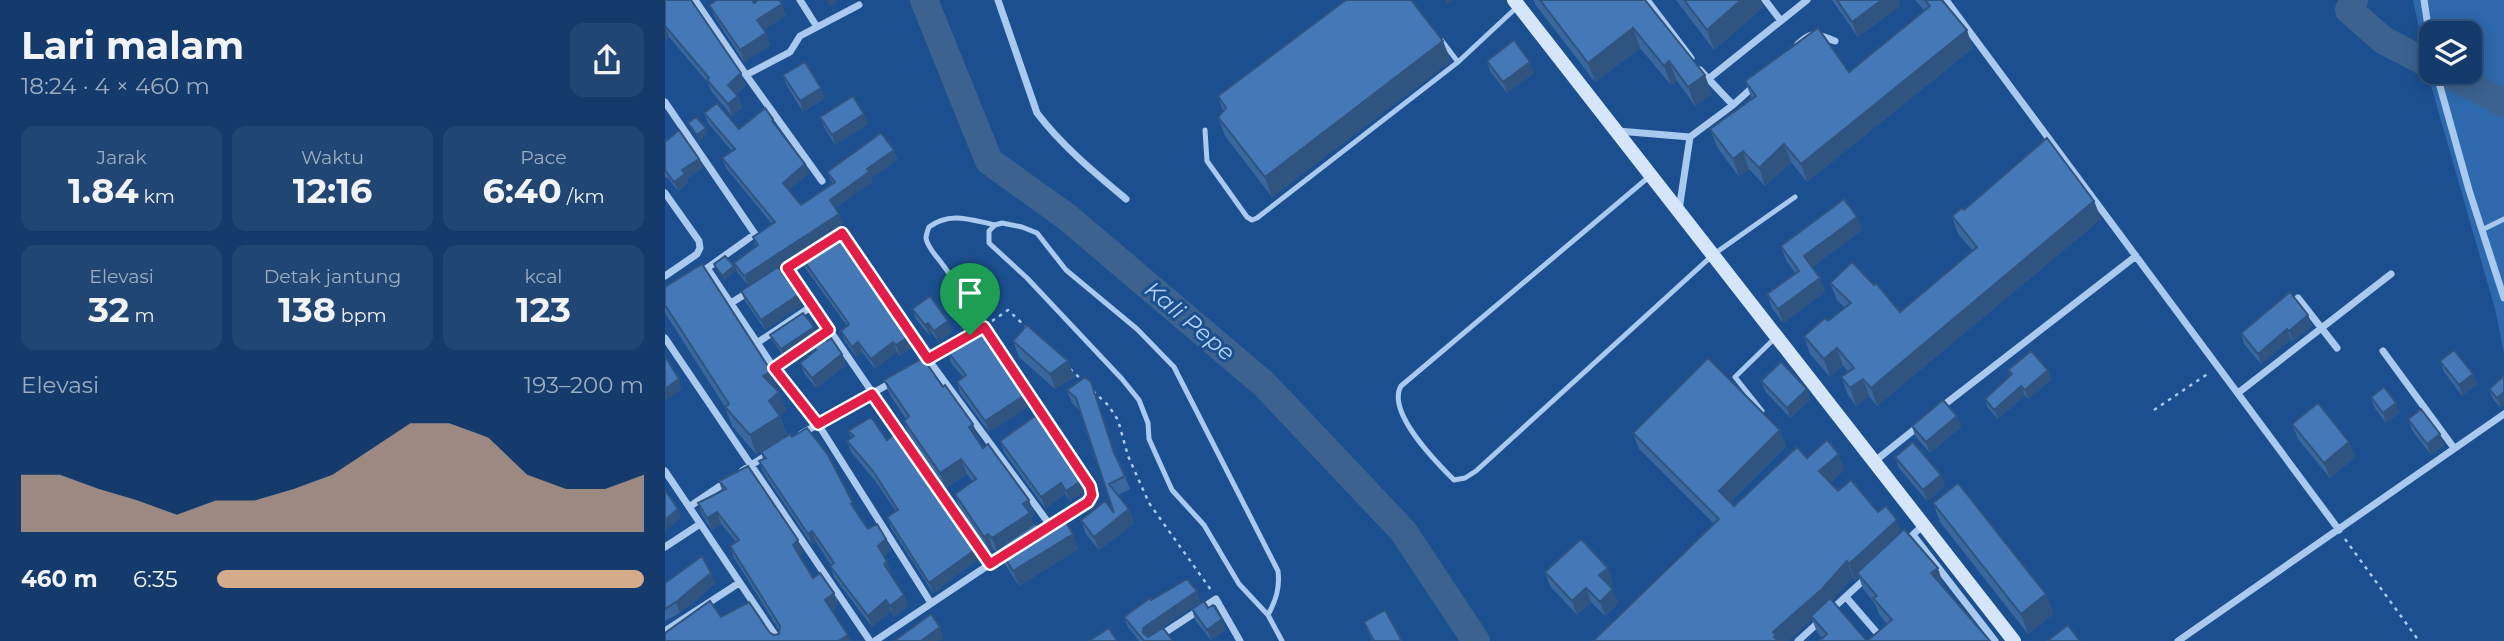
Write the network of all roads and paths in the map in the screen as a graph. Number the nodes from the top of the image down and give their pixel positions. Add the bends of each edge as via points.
1 (695, 0) edge
2 (800, 0) edge
3 (998, 0) edge
4 (1647, 0) edge
5 (1765, 0) edge
6 (1807, 0) edge
7 (1946, 0) edge
8 (2424, 0) edge
9 (1516, 3) edge
10 (859, 5) dead end
11 (1781, 21) junction
12 (2427, 21) edge
13 (817, 27) junction
14 (1434, 31) edge
15 (1835, 41) dead end
16 (1789, 52) edge
17 (1458, 62) junction
18 (746, 75) junction
19 (1761, 79) edge
20 (1707, 80) junction
21 (2439, 84) edge
22 (665, 102) edge
23 (1733, 105) junction
24 (1205, 130) dead end
25 (1617, 131) junction
26 (1690, 137) junction
27 (1651, 174) junction
28 (822, 181) dead end
29 (665, 192) edge
30 (1795, 197) dead end
31 (1126, 199) dead end
32 (1679, 210) junction
33 (2504, 219) edge
34 (995, 225) junction
35 (2482, 230) junction
36 (831, 240) edge
37 (820, 247) edge
38 (1714, 254) junction
39 (2136, 256) junction
40 (707, 268) junction
41 (787, 268) junction
42 (2391, 274) dead end
43 (696, 275) edge
44 (776, 275) edge
45 (665, 276) edge
46 (753, 289) edge
47 (2298, 298) edge
48 (2504, 298) edge
49 (731, 303) junction
50 (813, 306) junction
51 (984, 327) junction
52 (2321, 328) junction
53 (1028, 329) edge
54 (829, 330) junction
55 (970, 335) junction
56 (1777, 336) junction
57 (665, 338) edge
58 (757, 343) junction
59 (2337, 348) dead end
60 (2383, 351) dead end
61 (928, 359) junction
62 (1068, 367) edge
63 (2218, 367) junction
64 (774, 368) junction
65 (2238, 393) junction
66 (872, 394) junction
67 (2154, 410) dead end
68 (1762, 411) edge
69 (2501, 416) edge
70 (818, 424) junction
71 (2504, 426) edge
72 (790, 440) edge
73 (781, 445) edge
74 (2454, 448) junction
75 (1875, 461) junction
76 (750, 466) junction
77 (665, 471) edge
78 (689, 507) junction
79 (700, 524) junction
80 (1050, 526) junction
81 (2339, 530) junction
82 (1040, 532) edge
83 (1020, 544) edge
84 (665, 547) edge
85 (1894, 552) edge
86 (990, 564) junction
87 (1875, 570) edge
88 (739, 583) junction
89 (1846, 597) junction
90 (1216, 599) junction
91 (931, 603) junction
92 (1268, 615) junction
93 (665, 631) edge
94 (1803, 640) edge
95 (779, 641) edge
96 (872, 641) edge
97 (1152, 641) edge
98 (1241, 641) edge
99 (1282, 641) edge
100 (1884, 641) edge
101 (1995, 641) edge
102 (2014, 641) edge
103 (2178, 641) edge
104 (2419, 641) edge

1 - 18 street
2 - 13 street
3 - 31 street via 1037,113
4 - 20 street
5 - 11 street
6 - 11 street
7 - 39 street
8 - 12 street
9 - 17 lane
9 - 25 main road
10 - 13 street
11 - 20 street
13 - 18 street via 800,36 790,51
14 - 17 lane
15 - 16 street via 1808,35
17 - 24 lane via 1252,220 1207,161
18 - 28 street
19 - 23 street
20 - 23 street
21 - 35 street
22 - 40 street via 755,234
23 - 26 street
25 - 26 street
25 - 27 main road
26 - 32 street
27 - 32 main road
27 - 38 lane via 1401,386 1399,411 1435,461 1454,480 1476,471
29 - 45 street via 700,248
30 - 38 lane
32 - 38 main road
33 - 35 lane
34 - 55 lane via 946,217 929,227 926,237 965,302
34 - 92 lane via 989,231 989,243 1139,400 1149,439 1172,490 1204,525 1239,584
34 - 92 lane via 1037,233 1066,270 1174,366 1278,571 1280,584
35 - 48 street
36 - 61 street via 845,231
37 - 41 street
38 - 56 main road
39 - 63 street
39 - 75 street
40 - 43 street
40 - 49 street
41 - 44 street
41 - 50 street
42 - 52 street
46 - 49 street
47 - 52 street
49 - 58 street
50 - 54 street
50 - 58 street
51 - 53 path via 1008,310
51 - 55 street
51 - 80 street via 1090,486 1088,502
52 - 59 street
52 - 65 street
54 - 64 street
54 - 66 street
55 - 61 street
56 - 68 lane via 1735,377
56 - 75 main road
57 - 76 street
58 - 64 street
60 - 74 street
61 - 66 street
61 - 80 street
62 - 90 path via 1118,420 1149,503
63 - 65 street
63 - 67 path
64 - 70 street
65 - 81 street
66 - 70 street
66 - 86 street
69 - 71 street
69 - 74 street
70 - 72 street
70 - 91 street
73 - 76 street
74 - 81 street
75 - 102 main road
76 - 78 street
76 - 96 street
77 - 78 street
78 - 79 street
79 - 84 street
79 - 88 street
80 - 82 street
81 - 103 street
81 - 104 path
83 - 86 street
85 - 101 street via 1916,532
86 - 91 street
87 - 89 street
88 - 93 street
88 - 95 street
89 - 94 street
89 - 100 street
90 - 97 street
90 - 98 street
91 - 96 street
92 - 99 lane

